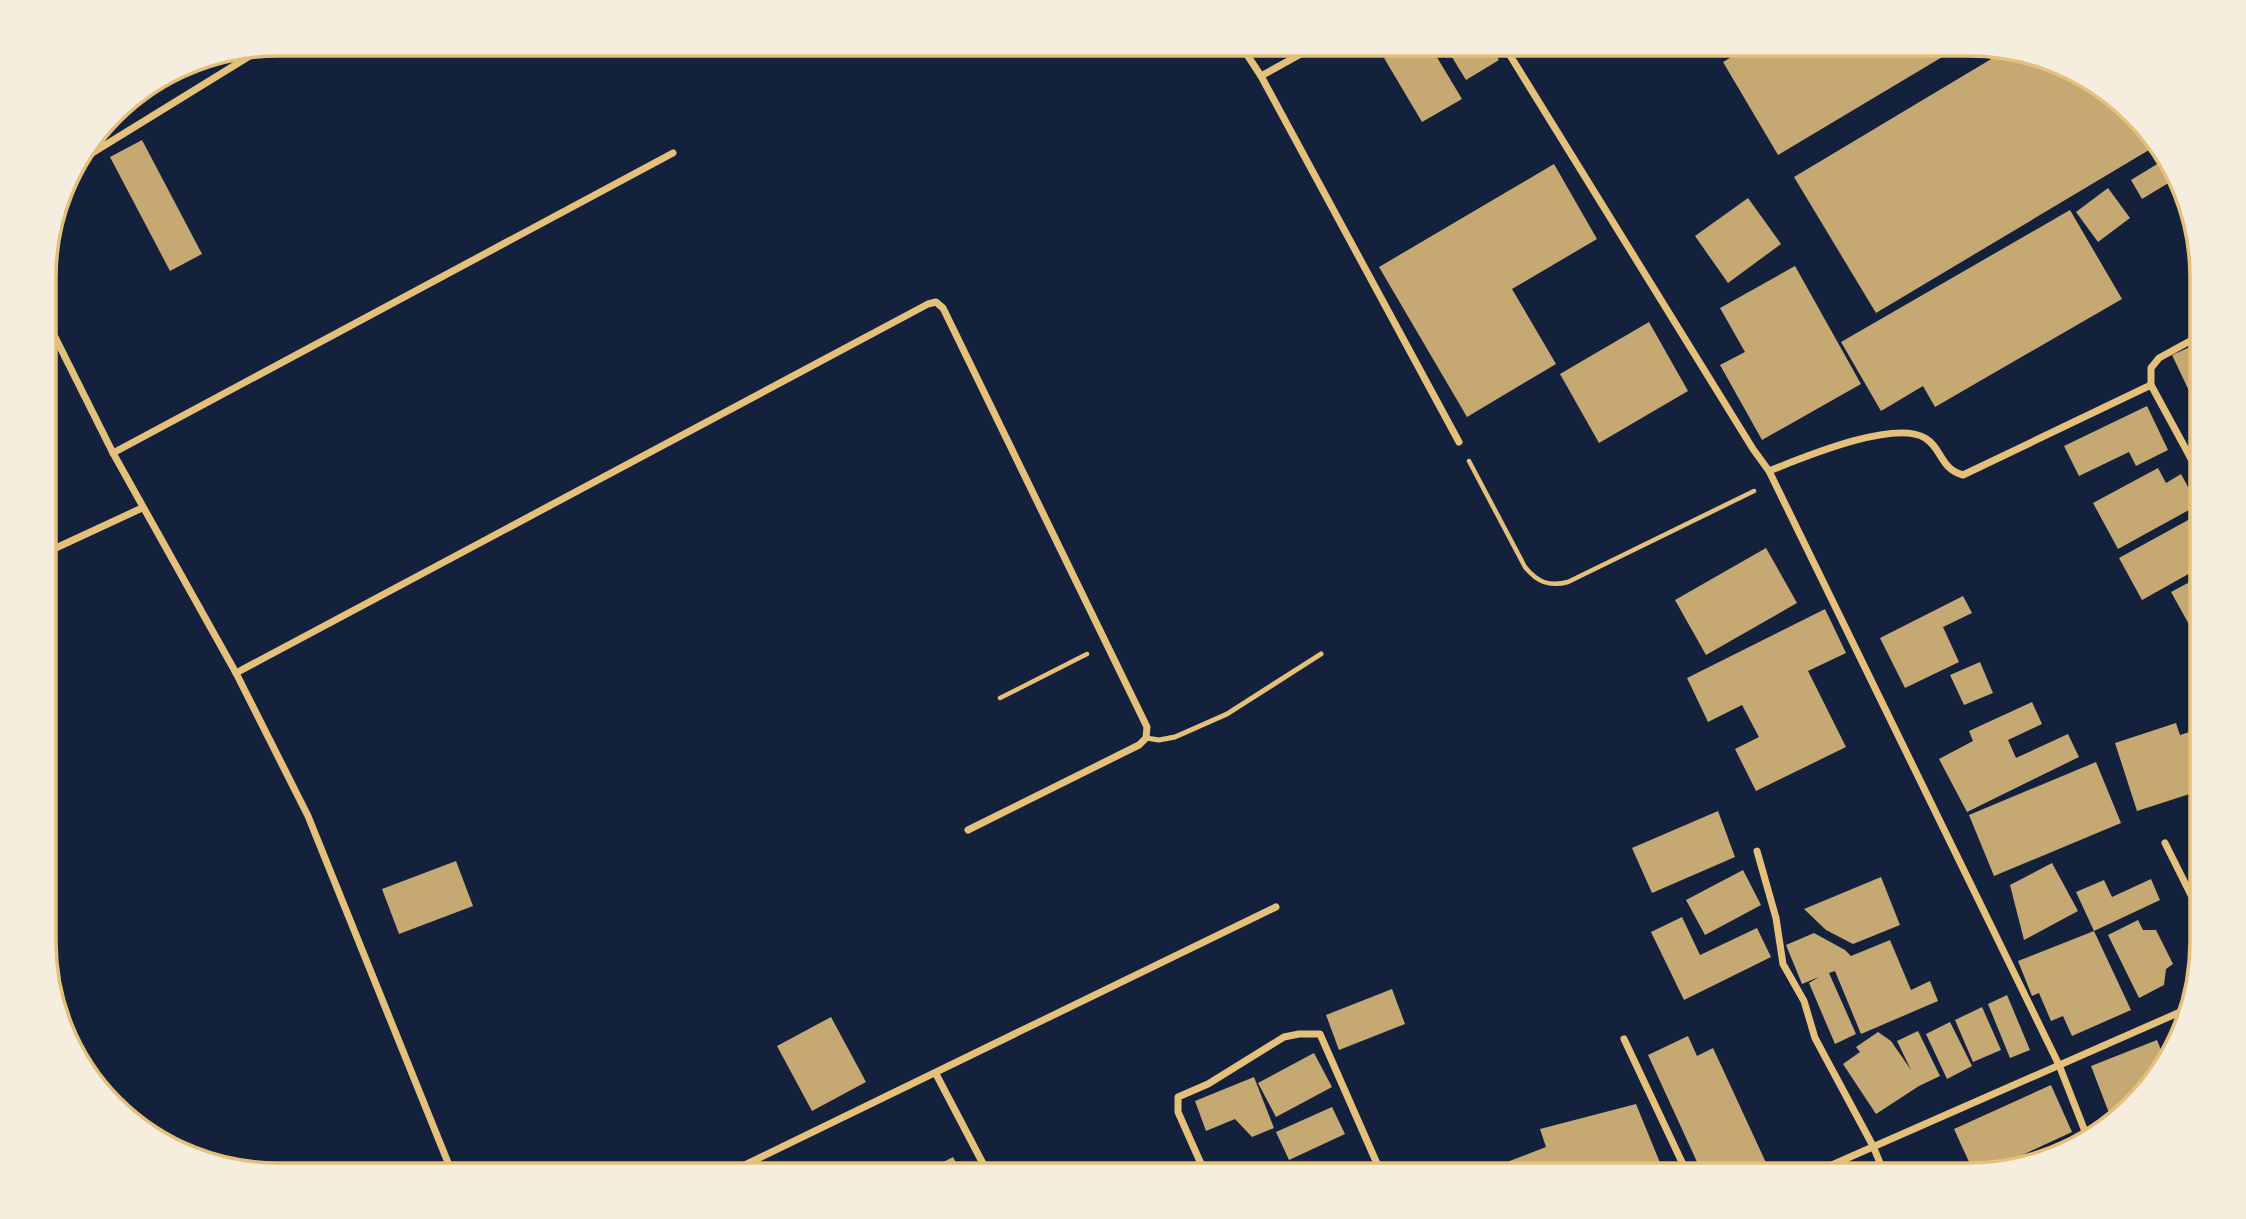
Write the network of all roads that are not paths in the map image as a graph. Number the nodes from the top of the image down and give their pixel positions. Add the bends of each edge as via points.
1 (1248, 56) edge
2 (1297, 56) edge
3 (1510, 56) edge
4 (246, 58) edge
5 (1261, 76) junction
6 (95, 151) edge
7 (673, 153) dead end
8 (56, 339) edge
9 (2190, 341) edge
10 (2151, 385) junction
11 (1459, 442) road end
12 (113, 453) junction
13 (2190, 457) edge
14 (1769, 471) junction
15 (142, 508) junction
16 (56, 548) edge
17 (1321, 654) dead end
18 (236, 673) junction
19 (1146, 738) junction
20 (968, 831) dead end
21 (2165, 842) dead end
22 (1757, 851) dead end
23 (2190, 893) edge
24 (1276, 907) dead end
25 (2178, 1012) edge
26 (1624, 1039) dead end
27 (2059, 1065) junction
28 (936, 1074) junction
29 (2085, 1130) edge
30 (1873, 1146) junction
31 (448, 1163) edge
32 (749, 1163) edge
33 (983, 1163) edge
34 (1201, 1163) edge
35 (1377, 1163) edge
36 (1682, 1163) edge
37 (1835, 1163) edge
38 (1880, 1163) edge

1 - 5 street
2 - 5 street
3 - 14 street
4 - 6 street
5 - 11 street
7 - 12 street
8 - 12 street
9 - 10 street via 2159,358 2151,368
10 - 13 street
10 - 14 street via 1963,475 1952,472 1928,439 1892,433 1866,437
12 - 15 street
14 - 27 street
15 - 16 street
15 - 18 street
17 - 19 lane via 1227,714 1175,737
18 - 19 street via 936,302 943,308 1147,727
18 - 31 street via 308,816
19 - 20 street
21 - 23 street
22 - 30 street via 1783,964 1804,1001 1815,1038
24 - 28 street
25 - 27 street
26 - 36 street
27 - 29 street
27 - 30 street
28 - 32 street
28 - 33 street
30 - 37 street
30 - 38 street
34 - 35 street via 1178,1112 1178,1097 1284,1037 1298,1034 1320,1034

